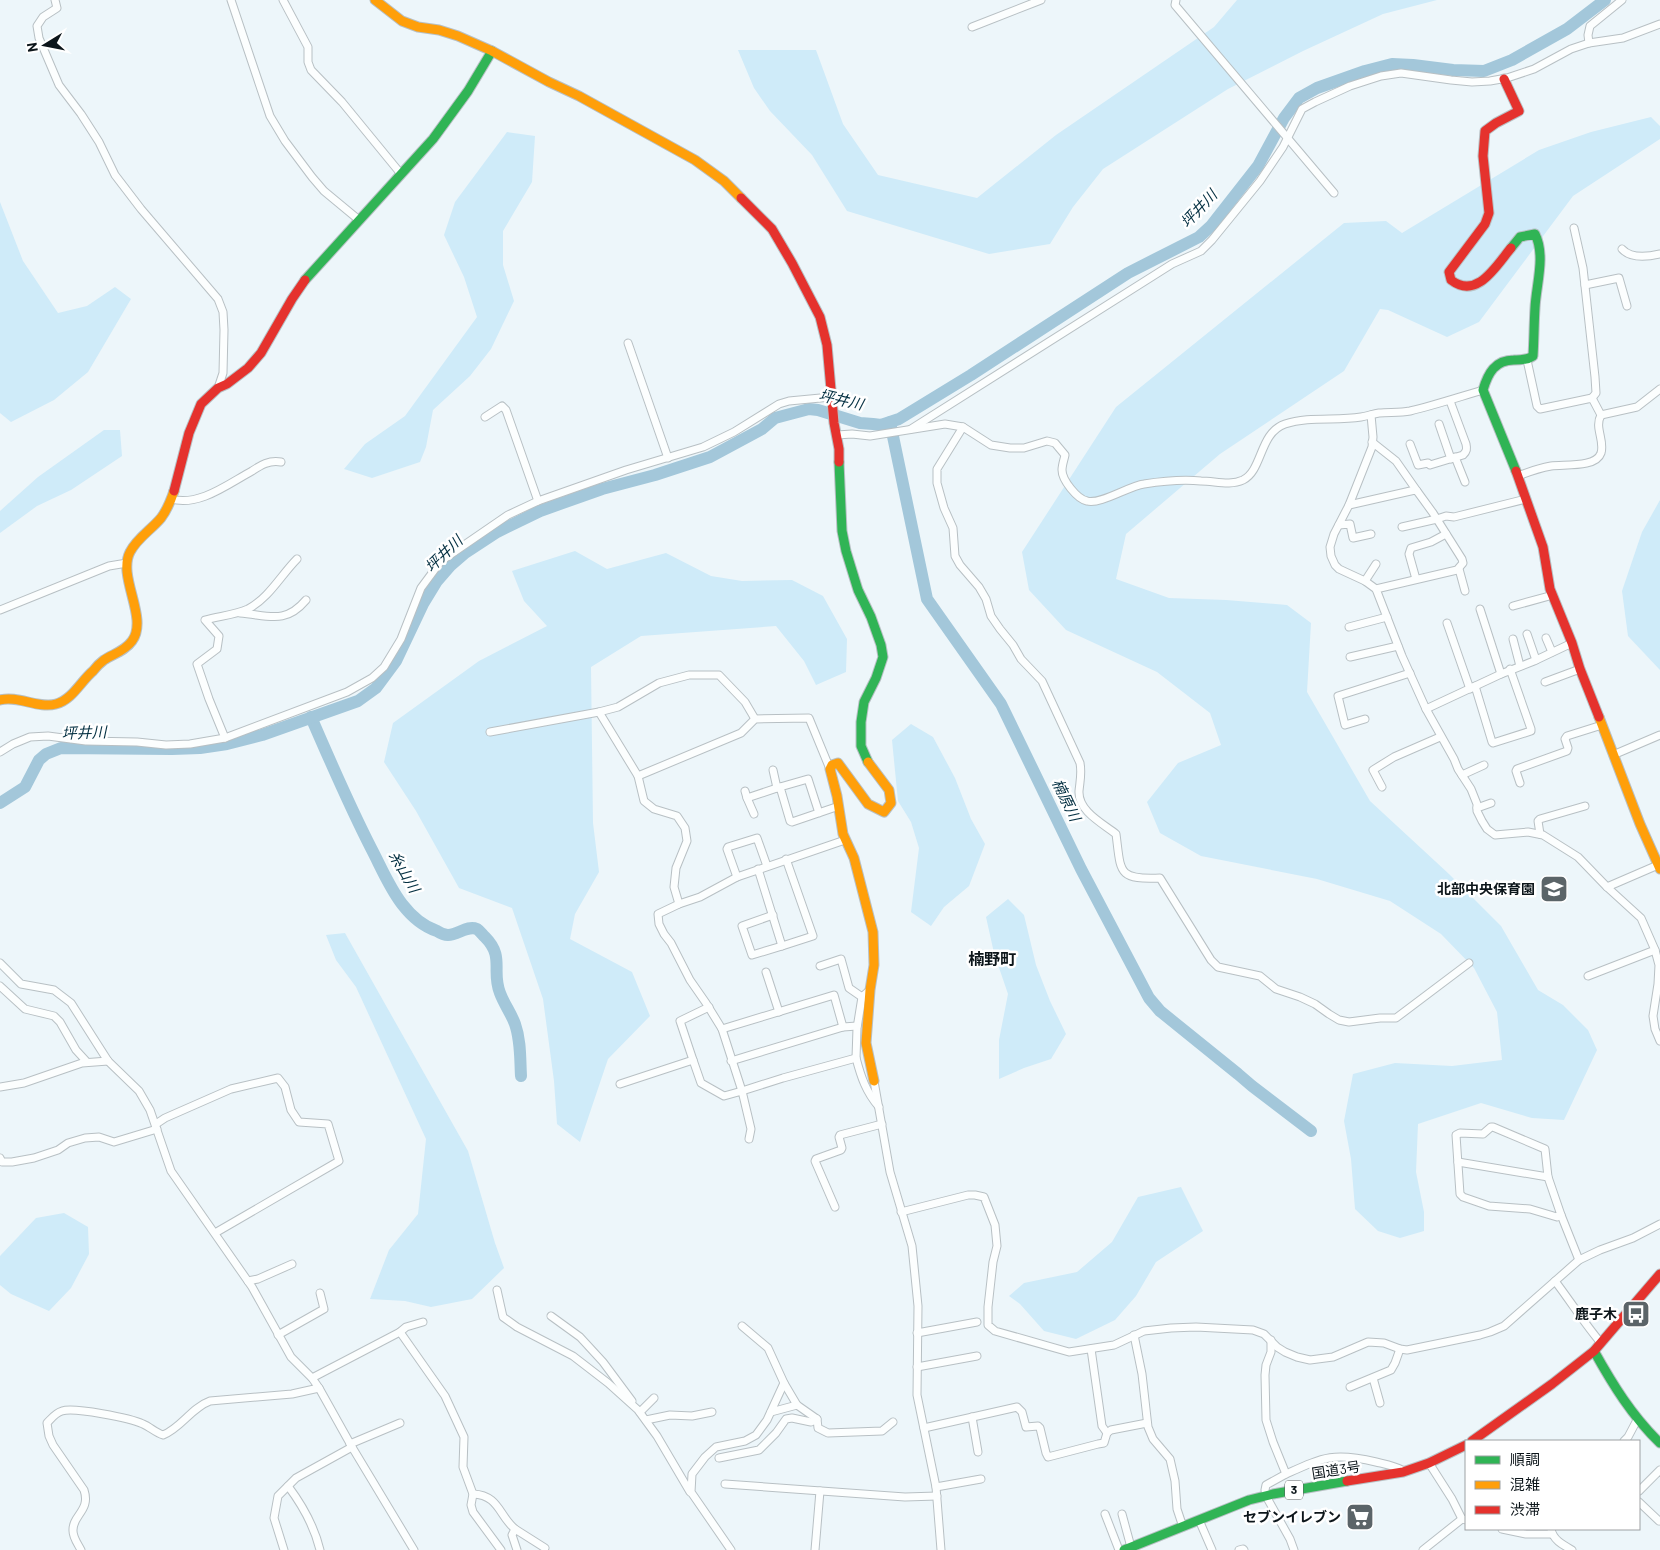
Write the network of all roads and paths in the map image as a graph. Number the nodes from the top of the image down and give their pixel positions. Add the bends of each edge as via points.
1 (56, 0) edge
2 (231, 0) edge
3 (283, 0) edge
4 (376, 0) edge
5 (1041, 0) edge
6 (1176, 0) edge
7 (1622, 0) edge
8 (1660, 24) edge
9 (972, 27) dead end
10 (1589, 44) junction
11 (492, 51) junction
12 (1504, 79) junction
13 (1285, 135) junction
14 (401, 174) junction
15 (1334, 193) dead end
16 (359, 220) junction
17 (1574, 228) dead end
18 (1622, 249) dead end
19 (1660, 254) edge
20 (1585, 285) junction
21 (1627, 306) dead end
22 (628, 343) dead end
23 (1527, 360) junction
24 (218, 388) junction
25 (1660, 389) edge
26 (1483, 390) junction
27 (1592, 398) junction
28 (1450, 400) junction
29 (832, 401) junction
30 (1371, 415) junction
31 (1600, 415) junction
32 (485, 417) dead end
33 (1439, 424) dead end
34 (963, 427) junction
35 (911, 429) junction
36 (837, 435) junction
37 (1372, 442) junction
38 (1410, 444) dead end
39 (668, 458) junction
40 (1453, 458) junction
41 (281, 462) dead end
42 (1518, 476) junction
43 (1465, 482) dead end
44 (1417, 491) junction
45 (171, 499) junction
46 (1526, 499) junction
47 (538, 501) junction
48 (1349, 505) junction
49 (1437, 519) junction
50 (1339, 525) junction
51 (1402, 527) dead end
52 (1372, 534) dead end
53 (1446, 534) junction
54 (297, 558) dead end
55 (127, 563) junction
56 (1376, 564) dead end
57 (1459, 569) junction
58 (1416, 579) junction
59 (1365, 581) junction
60 (1376, 589) junction
61 (1465, 591) dead end
62 (1553, 595) junction
63 (306, 600) dead end
64 (1513, 606) dead end
65 (1480, 609) dead end
66 (0, 610) edge
67 (235, 613) junction
68 (1387, 617) junction
69 (1447, 623) dead end
70 (1349, 627) dead end
71 (1527, 634) dead end
72 (1546, 638) dead end
73 (1512, 639) dead end
74 (1572, 643) junction
75 (1398, 646) junction
76 (1552, 652) junction
77 (1350, 657) dead end
78 (1536, 660) junction
79 (1520, 666) junction
80 (1580, 669) junction
81 (1510, 670) junction
82 (1410, 673) junction
83 (1501, 674) junction
84 (1545, 682) dead end
85 (1473, 687) junction
86 (0, 700) edge
87 (1426, 709) junction
88 (599, 712) junction
89 (755, 718) junction
90 (1365, 719) dead end
91 (1602, 725) junction
92 (490, 732) dead end
93 (1660, 734) edge
94 (1440, 737) junction
95 (225, 738) junction
96 (0, 752) edge
97 (1613, 755) junction
98 (1484, 765) dead end
99 (772, 770) dead end
100 (830, 770) junction
101 (1462, 775) junction
102 (638, 776) junction
103 (1520, 783) dead end
104 (1382, 787) dead end
105 (779, 788) junction
106 (1490, 803) dead end
107 (839, 806) junction
108 (1585, 806) dead end
109 (1477, 808) junction
110 (819, 813) junction
111 (754, 814) dead end
112 (1540, 834) junction
113 (845, 840) junction
114 (786, 859) junction
115 (767, 866) junction
116 (1659, 867) edge
117 (758, 869) junction
118 (737, 877) junction
119 (1607, 887) junction
120 (679, 904) junction
121 (772, 915) junction
122 (782, 946) junction
123 (1655, 950) junction
124 (0, 963) edge
125 (1469, 963) dead end
126 (820, 966) dead end
127 (766, 972) dead end
128 (1588, 976) dead end
129 (0, 986) edge
130 (870, 990) junction
131 (862, 998) junction
132 (708, 1007) junction
133 (779, 1012) junction
134 (857, 1026) junction
135 (843, 1027) junction
136 (722, 1029) junction
137 (1660, 1041) edge
138 (856, 1058) junction
139 (693, 1060) junction
140 (108, 1061) junction
141 (731, 1061) junction
142 (87, 1062) junction
143 (874, 1081) joint
144 (620, 1084) dead end
145 (0, 1087) edge
146 (742, 1091) junction
147 (878, 1107) junction
148 (882, 1124) junction
149 (156, 1127) junction
150 (749, 1139) dead end
151 (0, 1158) edge
152 (1458, 1162) junction
153 (1548, 1177) junction
154 (835, 1206) dead end
155 (902, 1212) junction
156 (1560, 1215) junction
157 (1660, 1224) edge
158 (215, 1233) junction
159 (1579, 1260) junction
160 (292, 1264) dead end
161 (1660, 1274) edge
162 (248, 1281) junction
163 (1555, 1281) junction
164 (497, 1290) dead end
165 (320, 1293) dead end
166 (551, 1316) dead end
167 (423, 1322) dead end
168 (977, 1322) dead end
169 (742, 1326) dead end
170 (400, 1332) junction
171 (917, 1333) junction
172 (278, 1335) junction
173 (1134, 1335) junction
174 (1271, 1340) junction
175 (1601, 1343) junction
176 (1091, 1349) junction
177 (1400, 1349) junction
178 (1594, 1351) junction
179 (977, 1356) dead end
180 (917, 1367) junction
181 (312, 1378) junction
182 (1373, 1378) junction
183 (784, 1383) junction
184 (1350, 1387) dead end
185 (318, 1388) junction
186 (654, 1398) dead end
187 (1380, 1403) dead end
188 (797, 1405) junction
189 (639, 1411) junction
190 (712, 1412) dead end
191 (771, 1412) junction
192 (972, 1417) junction
193 (817, 1419) junction
194 (646, 1420) junction
195 (1637, 1420) junction
196 (893, 1422) dead end
197 (400, 1423) dead end
198 (1147, 1423) junction
199 (924, 1428) junction
200 (1107, 1433) junction
201 (1474, 1440) edge
202 (1625, 1440) edge
203 (1660, 1443) edge
204 (1465, 1445) edge
205 (351, 1446) junction
206 (978, 1452) dead end
207 (719, 1458) dead end
208 (1429, 1463) junction
209 (1660, 1470) edge
210 (1403, 1472) junction
211 (1286, 1474) junction
212 (981, 1479) dead end
213 (725, 1484) dead end
214 (288, 1486) junction
215 (936, 1487) junction
216 (1640, 1490) edge
217 (820, 1491) junction
218 (690, 1492) junction
219 (473, 1494) junction
220 (937, 1496) junction
221 (1266, 1496) junction
222 (1640, 1503) edge
223 (1105, 1514) dead end
224 (1122, 1514) dead end
225 (1464, 1519) edge
226 (1199, 1520) junction
227 (1659, 1521) edge
228 (1183, 1527) junction
229 (515, 1529) junction
230 (1507, 1530) edge
231 (1551, 1532) edge
232 (545, 1548) dead end
233 (1128, 1548) edge
234 (1293, 1549) edge
235 (81, 1550) edge
236 (284, 1550) edge
237 (320, 1550) edge
238 (414, 1550) edge
239 (501, 1550) edge
240 (517, 1550) edge
241 (731, 1550) edge
242 (815, 1550) edge
243 (941, 1550) edge
244 (1119, 1550) edge
245 (1212, 1550) edge
246 (1239, 1550) edge
247 (1244, 1550) edge
248 (1423, 1550) edge
249 (1572, 1550) edge

1 - 24 street via 57,8 37,26 59,85 99,142 115,175 218,300 223,312 224,330 223,373
2 - 16 street via 270,116 312,177
3 - 14 street via 308,47 311,70 342,102
4 - 11 main road via 402,21 452,34
5 - 9 street
6 - 13 street via 1175,5
7 - 10 street via 1590,26
8 - 10 street via 1623,38
10 - 12 street
11 - 14 main road via 433,139
11 - 29 main road via 696,160 756,212 772,229 820,317
12 - 13 street via 1472,82 1401,73 1381,76 1350,86 1302,109
12 - 23 main road via 1518,111 1485,131 1483,156 1488,214 1485,224 1448,272 1455,283 1464,287 1475,285 1484,280 1520,237 1535,234 1540,256 1533,356
13 - 15 street
13 - 35 street via 1283,147 1260,181 1201,251 1172,264
14 - 16 main road
16 - 24 main road via 296,293 261,353 248,368
17 - 20 street
18 - 19 street via 1633,256
20 - 21 street via 1619,278
20 - 27 street via 1596,390
22 - 39 street
23 - 26 main road via 1499,363 1486,376
23 - 27 street via 1540,409
24 - 45 main road via 201,404 195,416
25 - 31 street via 1637,407
26 - 28 street
26 - 42 main road
27 - 31 street
28 - 30 street via 1407,411
28 - 40 street via 1467,448 1463,454
29 - 36 main road
29 - 39 street via 779,404 734,432
30 - 34 street via 1285,424 1269,436 1256,465 1242,480 1224,484 1166,480 1140,484 1088,502 1072,491 1062,472 1065,455 1055,443 1047,441 1024,448 1010,448 991,444
30 - 37 street
31 - 42 street via 1602,451 1596,460 1587,464 1551,466
32 - 47 street via 502,406 506,410
33 - 40 street
34 - 35 street via 945,424
34 - 125 street via 937,469 936,477 953,528 955,556 980,587 991,616 1000,629 1021,659 1042,681 1080,763 1079,799 1090,813 1116,834 1121,867 1126,873 1137,879 1160,878 1218,967 1260,976 1276,989 1315,1004 1339,1020 1396,1018
35 - 36 street via 870,436
36 - 100 main road via 846,551 883,658 864,702 862,746 870,765 890,790 891,802 887,810 884,812 868,804 838,762
37 - 44 street via 1396,461
37 - 48 street
38 - 40 street via 1418,464 1430,465
39 - 47 street
40 - 43 street
41 - 45 street via 268,462 199,498 185,502
42 - 46 main road
44 - 48 street
44 - 49 street
45 - 55 main road via 161,518 130,552
46 - 49 street
46 - 62 main road via 1543,547
47 - 95 street via 508,515 441,561 421,588 401,639 384,667 372,678 347,692
48 - 50 street
49 - 51 street
49 - 53 street
50 - 52 street via 1350,524 1354,538
50 - 59 street via 1330,547 1333,562 1339,569
53 - 57 street via 1462,559
53 - 58 street via 1411,548 1409,554
54 - 67 street via 262,599
55 - 66 street via 109,566
55 - 86 main road via 137,629 132,641 104,660 70,696 56,704
56 - 59 street
57 - 58 street
57 - 61 street
58 - 60 street
59 - 60 street
60 - 68 street
62 - 64 street
62 - 74 main road
63 - 67 street via 282,617
65 - 83 street
67 - 95 street via 206,620 218,636 217,649 197,664
68 - 70 street
68 - 75 street
69 - 85 street
71 - 78 street
72 - 76 street
73 - 79 street
74 - 76 street
74 - 80 main road
75 - 77 street
75 - 82 street
76 - 78 street
78 - 79 street
79 - 81 street
80 - 84 street
80 - 91 main road
81 - 83 street
81 - 85 street via 1531,731 1493,743
82 - 87 street
82 - 90 street via 1338,696 1345,725
83 - 85 street
85 - 87 street
87 - 94 street
88 - 89 street via 618,708 659,683 689,675 719,676 745,702
88 - 92 street
88 - 102 street
89 - 100 street via 809,718
89 - 102 street via 741,733
91 - 97 main road
91 - 103 street via 1567,736 1567,751 1517,768
93 - 97 street
94 - 101 street
94 - 104 street via 1374,769 1372,772
95 - 96 street via 166,745 30,737
97 - 116 main road
98 - 101 street
99 - 105 street
100 - 107 main road
101 - 109 street
102 - 120 street via 644,801 654,809 677,816 685,828 687,841 676,868 674,886
105 - 110 street via 792,822
105 - 110 street via 808,779
105 - 111 street via 746,794
106 - 109 street
107 - 110 street
107 - 113 main road
108 - 112 street via 1540,819
109 - 112 street via 1487,829 1495,835
112 - 119 street via 1578,857
113 - 114 street
113 - 130 main road via 854,858 873,932 874,965
114 - 115 street
114 - 122 street via 813,936
115 - 117 street
115 - 118 street via 757,838 728,847
116 - 119 street
117 - 118 street
117 - 121 street
118 - 120 street via 700,897
119 - 123 street via 1640,918
120 - 132 street via 658,914 657,919
121 - 122 street
121 - 122 street via 742,926 752,955
123 - 128 street
123 - 137 street via 1659,965 1653,1016
124 - 140 street via 21,984 54,990 71,1003
126 - 131 street via 841,959 848,988
127 - 133 street
129 - 142 street via 25,1009 54,1016
130 - 131 street
130 - 143 main road via 866,1043
131 - 134 street
132 - 136 street
132 - 139 street via 680,1021
133 - 135 street via 834,995
133 - 136 street
134 - 135 street
134 - 138 street
135 - 141 street
136 - 141 street
138 - 146 street
138 - 147 street via 862,1081
139 - 144 street
139 - 146 street via 701,1083 724,1096
140 - 142 street
140 - 149 street via 139,1091
141 - 146 street
142 - 145 street via 24,1083
143 - 147 street
146 - 150 street via 751,1129
147 - 148 street
148 - 154 street via 840,1136 841,1150 816,1159
148 - 155 street via 890,1172
149 - 151 street via 114,1142 102,1137 84,1138 48,1154 19,1162 6,1163
149 - 158 street via 171,1171
149 - 158 street via 165,1118 232,1089 278,1078 299,1122 328,1124 339,1161
152 - 153 street
152 - 153 street via 1456,1135 1483,1134 1494,1127 1545,1149
152 - 156 street via 1460,1194 1463,1197 1489,1206
153 - 156 street
155 - 171 street via 912,1246 918,1306
155 - 176 street via 968,1195 984,1197 995,1225 997,1246 988,1325 995,1331 1069,1352
156 - 159 street
157 - 159 street
158 - 162 street
159 - 163 street
160 - 162 street
161 - 175 main road
162 - 172 street
163 - 175 street
163 - 177 street via 1504,1326 1490,1332
164 - 189 street via 503,1317 573,1356
165 - 172 street via 324,1309
166 - 189 street via 580,1337
167 - 170 street
168 - 171 street
169 - 183 street via 768,1348
170 - 181 street
170 - 219 street via 445,1396 464,1437 464,1467
171 - 180 street
172 - 181 street via 291,1357
173 - 174 street via 1171,1328 1243,1328 1264,1334
173 - 176 street via 1114,1345
173 - 198 street
174 - 177 street via 1285,1352 1310,1360 1332,1357 1368,1342
174 - 211 street via 1265,1375 1266,1420
175 - 178 main road
176 - 200 street via 1102,1426
177 - 182 street via 1391,1370
178 - 195 main road
178 - 201 main road
179 - 180 street
180 - 199 street via 917,1395
181 - 185 street
182 - 184 street
182 - 187 street
183 - 188 street
183 - 191 street
185 - 205 street
185 - 235 street via 292,1394 210,1401 163,1434 141,1423 117,1417 72,1410 54,1415 47,1424 51,1441 86,1496 86,1504 73,1531
186 - 189 street
188 - 191 street
188 - 193 street
189 - 194 street
190 - 194 street
191 - 218 street via 756,1435 745,1441 716,1447 705,1457 692,1474
192 - 199 street
192 - 200 street via 1020,1408 1026,1427 1040,1428 1048,1457 1101,1445
192 - 206 street
193 - 196 street via 818,1428 828,1433 882,1432
193 - 207 street via 812,1422 786,1420 759,1450
194 - 218 street
195 - 202 street
195 - 203 main road
197 - 205 street
198 - 200 street
198 - 228 street via 1153,1439 1170,1459 1177,1509
199 - 215 street
204 - 208 main road, 国道3号 / 3
205 - 214 street
205 - 238 street
208 - 210 main road, 国道3号 / 3
208 - 225 street
209 - 216 street
210 - 211 street via 1402,1469 1342,1456 1328,1457
210 - 221 main road, 国道3号 / 3
211 - 221 street via 1266,1485
212 - 215 street
213 - 217 street
214 - 236 street via 278,1496 274,1511
214 - 237 street via 313,1525
215 - 220 street
217 - 220 street
217 - 242 street
218 - 241 street
219 - 229 street via 483,1494 490,1499
219 - 239 street via 473,1512
220 - 243 street
221 - 226 main road, 国道3号 / 3
221 - 234 street
222 - 227 street
223 - 244 street
224 - 233 street
225 - 248 street
226 - 228 main road, 国道3号 / 3
226 - 245 street
228 - 233 main road, 国道3号 / 3
229 - 232 street
229 - 240 street via 512,1535
230 - 231 street via 1526,1534
231 - 249 street
246 - 247 street

